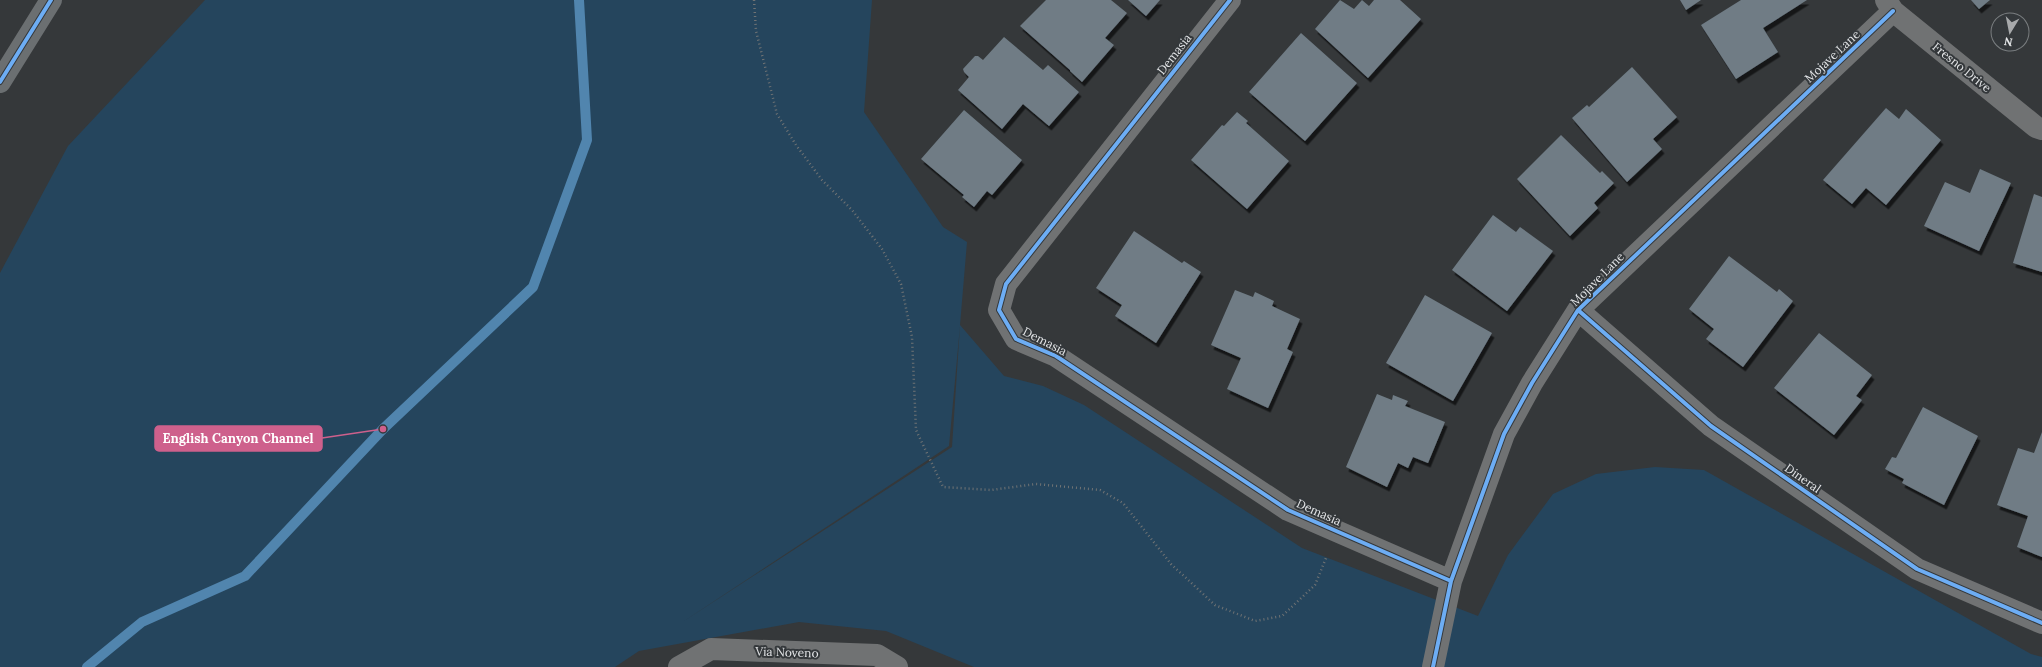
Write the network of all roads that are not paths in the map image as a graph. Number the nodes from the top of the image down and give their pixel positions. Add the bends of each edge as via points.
1 (51, 0) edge
2 (1230, 0) edge
3 (1890, 5) edge
4 (0, 82) edge
5 (2042, 128) edge
6 (1578, 310) junction
7 (1451, 581) junction
8 (2042, 623) edge
9 (679, 667) edge
10 (897, 667) edge
11 (1433, 667) edge

1 - 4 main road
2 - 7 street, Demasia via 1006,284 999,310 1016,339 1056,356 1288,510
3 - 5 street, Fresno Drive via 2036,127
3 - 6 street, Mojave Lane
6 - 7 street, Mojave Lane via 1532,383 1504,434
6 - 8 street, Dineral via 1711,426 1918,569
7 - 11 street, Mojave Lane
9 - 10 street, Via Noveno via 711,650 877,655

